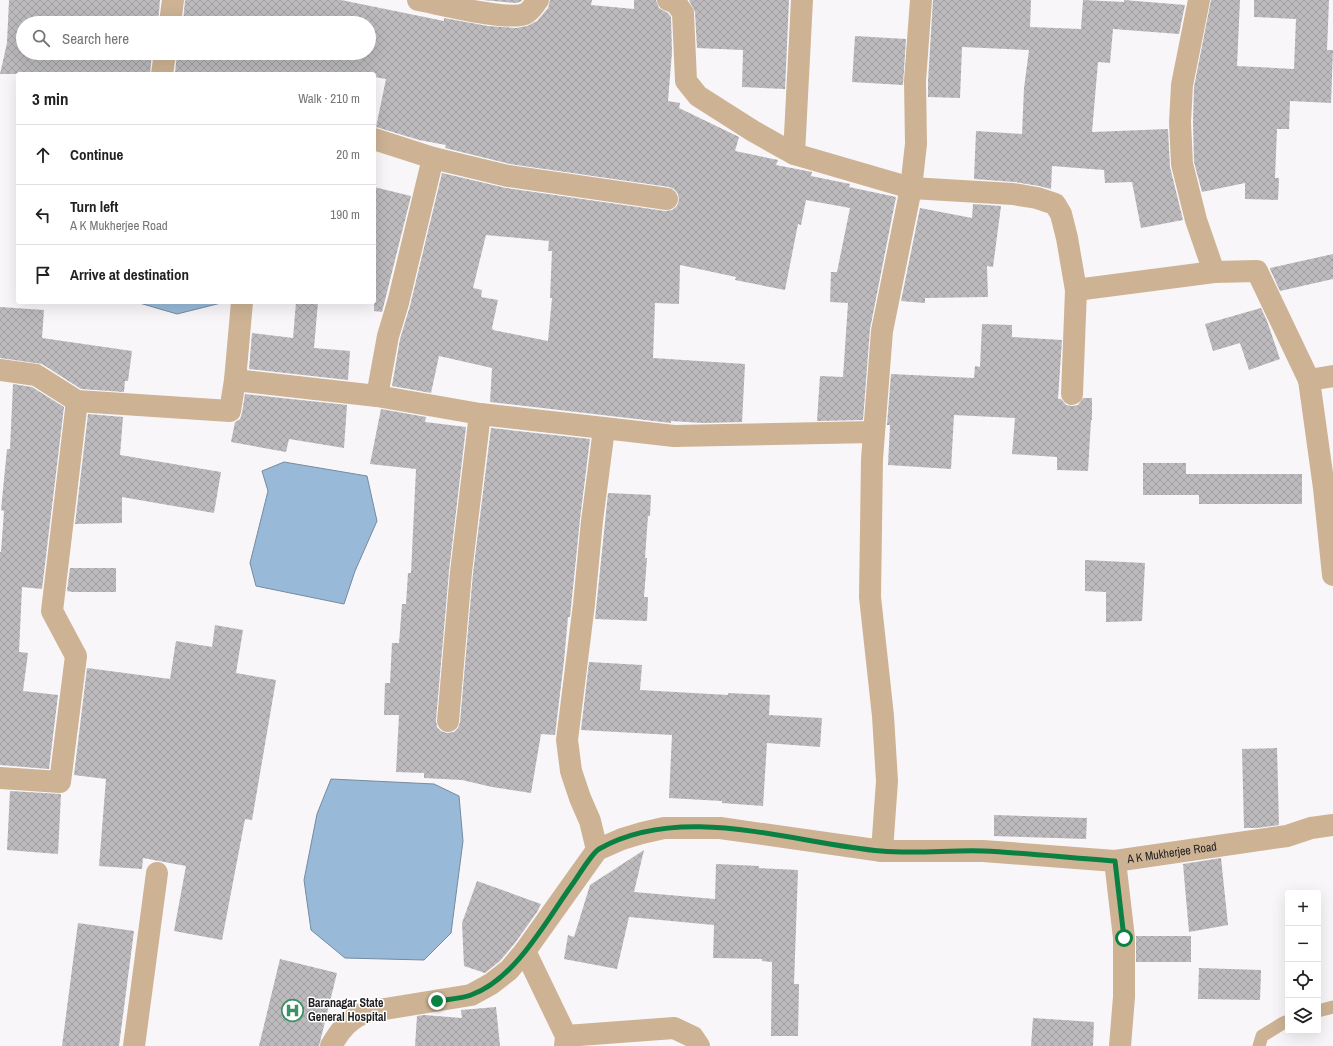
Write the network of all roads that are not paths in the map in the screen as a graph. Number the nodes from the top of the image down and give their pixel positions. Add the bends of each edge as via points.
1 (173, 0) edge
2 (418, 0) edge
3 (538, 0) edge
4 (668, 0) edge
5 (802, 0) edge
6 (921, 0) edge
7 (1199, 0) edge
8 (171, 16) edge
9 (164, 60) edge
10 (162, 72) edge
11 (376, 140) edge
12 (794, 154) junction
13 (433, 158) junction
14 (911, 188) junction
15 (667, 199) dead end
16 (1214, 272) junction
17 (1076, 290) junction
18 (242, 304) edge
19 (0, 370) edge
20 (1333, 376) edge
21 (235, 380) junction
22 (1309, 380) junction
23 (1072, 394) dead end
24 (377, 396) junction
25 (77, 401) junction
26 (480, 414) junction
27 (604, 429) junction
28 (874, 432) junction
29 (1333, 575) edge
30 (448, 721) dead end
31 (0, 778) edge
32 (1333, 825) edge
33 (597, 850) junction
34 (882, 851) junction
35 (1115, 861) junction
36 (157, 873) dead end
37 (525, 952) junction
38 (1333, 1007) edge
39 (1321, 1011) edge
40 (1285, 1022) edge
41 (565, 1041) edge
42 (134, 1046) edge
43 (331, 1046) edge
44 (699, 1046) edge
45 (1120, 1046) edge
46 (1259, 1046) edge

1 - 8 street
2 - 3 street via 512,16 525,14
4 - 12 street via 676,3 683,13 686,81 698,96
5 - 12 street
6 - 14 street via 915,81 916,144
7 - 16 street via 1182,85 1182,164 1196,220
9 - 10 street
11 - 13 street
12 - 14 street
13 - 15 street via 508,176
13 - 24 street via 388,336
14 - 17 street via 1013,194 1055,204 1061,214 1068,238
14 - 28 street via 882,331
16 - 17 street
16 - 22 street via 1257,271
17 - 23 street
18 - 21 street
19 - 25 street via 36,375
20 - 22 street
21 - 24 street
21 - 25 street via 230,411
22 - 29 street
24 - 26 street
25 - 31 street via 52,610 76,656 60,782
26 - 27 street
26 - 30 street via 461,572
27 - 28 street via 674,436
27 - 33 street via 567,740 571,771 590,821
28 - 34 street via 870,597 887,781
32 - 35 street, A K Mukherjee Road via 1311,828 1287,836
33 - 34 street, A K Mukherjee Road via 622,839 664,828 720,828
33 - 37 street
34 - 35 street, A K Mukherjee Road via 983,851
35 - 45 street via 1124,938 1124,997
36 - 42 street
37 - 41 street
37 - 43 street via 509,970 471,995 366,1012 356,1016 347,1022
38 - 39 lane
40 - 46 lane via 1262,1036
41 - 44 street via 674,1028 694,1037

